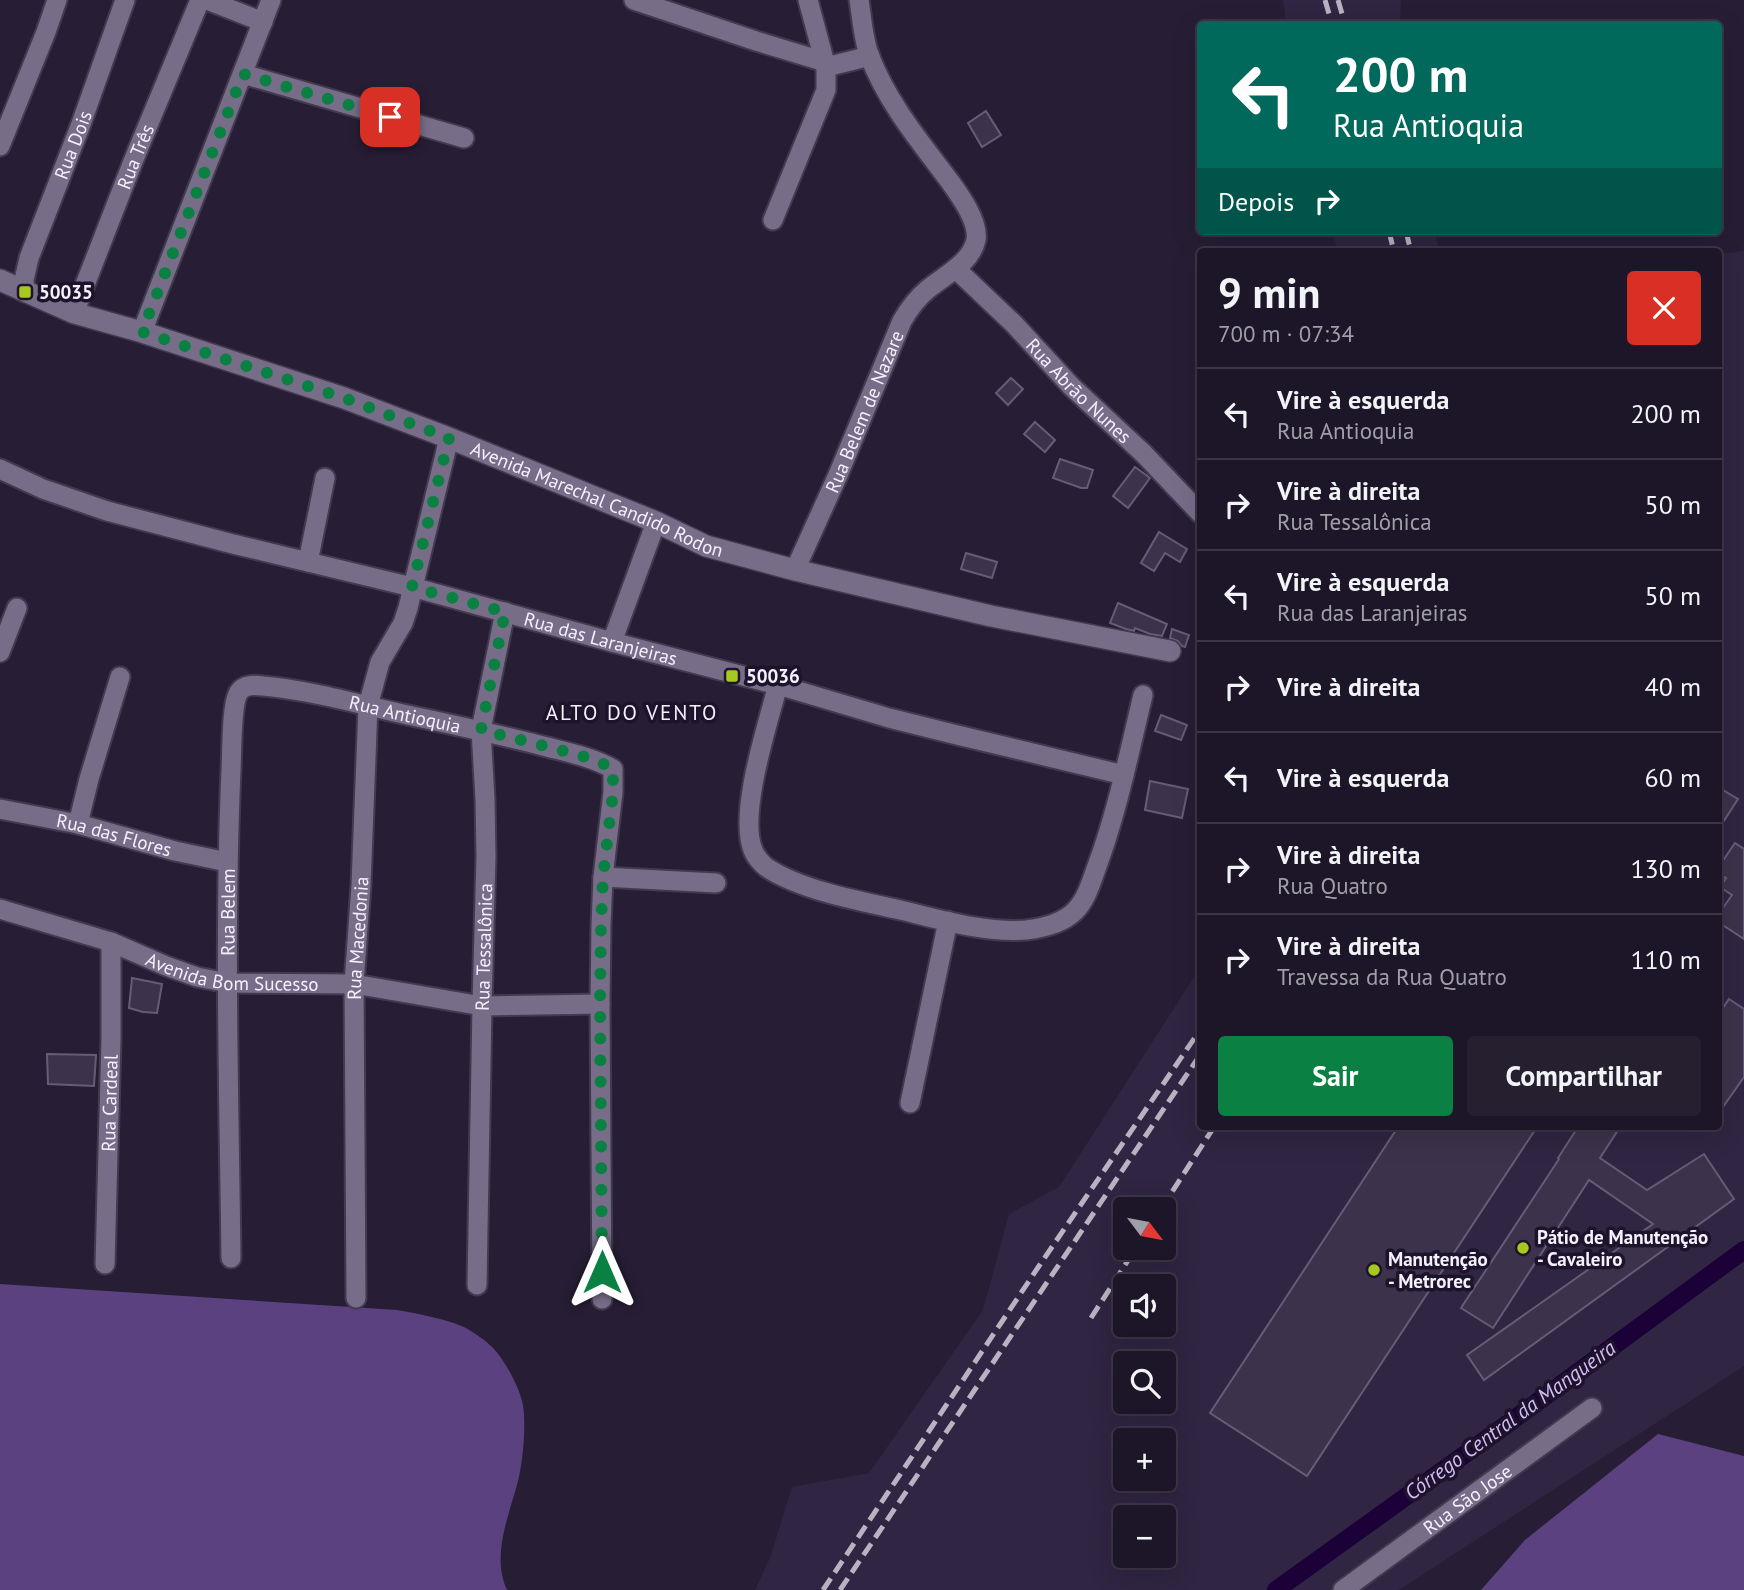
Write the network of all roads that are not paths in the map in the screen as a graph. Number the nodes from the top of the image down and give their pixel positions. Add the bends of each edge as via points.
1 (57, 0) edge
2 (125, 0) edge
3 (200, 0) edge
4 (207, 0) edge
5 (271, 0) edge
6 (635, 0) edge
7 (808, 0) edge
8 (859, 0) edge
9 (263, 22) junction
10 (870, 56) junction
11 (826, 64) junction
12 (243, 74) junction
13 (464, 138) dead end
14 (0, 146) edge
15 (772, 220) dead end
16 (956, 269) junction
17 (0, 280) edge
18 (25, 292) junction
19 (74, 313) junction
20 (142, 332) junction
21 (449, 438) junction
22 (0, 468) edge
23 (325, 478) dead end
24 (1197, 510) edge
25 (656, 522) junction
26 (308, 562) junction
27 (795, 569) junction
28 (412, 587) junction
29 (17, 608) dead end
30 (505, 612) junction
31 (612, 642) junction
32 (1170, 651) dead end
33 (0, 652) edge
34 (120, 677) dead end
35 (778, 685) junction
36 (238, 692) joint
37 (1143, 695) dead end
38 (369, 706) junction
39 (481, 730) junction
40 (1124, 775) junction
41 (0, 809) edge
42 (78, 824) junction
43 (227, 862) junction
44 (603, 877) junction
45 (716, 883) dead end
46 (0, 909) edge
47 (948, 921) junction
48 (111, 942) junction
49 (228, 983) junction
50 (354, 984) junction
51 (600, 1004) junction
52 (482, 1006) junction
53 (909, 1103) dead end
54 (231, 1258) dead end
55 (104, 1264) dead end
56 (477, 1285) dead end
57 (356, 1298) dead end
58 (603, 1299) dead end
59 (1592, 1408) dead end
60 (1343, 1590) edge

1 - 14 street
2 - 18 street, Rua Dois via 29,258
3 - 19 street, Rua Três
4 - 9 street
5 - 9 street
6 - 11 street
7 - 11 street
8 - 10 street
9 - 12 street
10 - 11 street
10 - 16 street via 891,98 963,200 974,224 976,239
11 - 15 street via 826,90
12 - 13 street
12 - 20 street
16 - 24 street, Rua Abrão Nunes
16 - 27 street, Rua Belem de Nazare via 913,303 902,321
17 - 18 street, Avenida Marechal Candido Rodon
18 - 19 street, Avenida Marechal Candido Rodon
19 - 20 street, Avenida Marechal Candido Rodon
20 - 21 street, Avenida Marechal Candido Rodon via 333,394
21 - 25 street, Avenida Marechal Candido Rodon
21 - 28 street, Rua Macedonia
22 - 26 street, Rua das Laranjeiras via 107,511
23 - 26 street
25 - 27 street, Avenida Marechal Candido Rodon via 706,546
25 - 31 street
26 - 28 street, Rua das Laranjeiras
27 - 32 street, Avenida Marechal Candido Rodon via 991,616
28 - 30 street, Rua das Laranjeiras
28 - 38 street, Rua Macedonia via 403,623 380,662
29 - 33 street
30 - 31 street, Rua das Laranjeiras
30 - 39 street, Rua Tessalônica
31 - 35 street, Rua das Laranjeiras
34 - 42 street
35 - 40 street, Rua das Laranjeiras
35 - 47 street via 754,781 749,827 753,851 764,866 810,888
36 - 38 street, Rua Antioquia via 249,685 262,685
36 - 43 street, Rua Belem
37 - 40 street
38 - 39 street, Rua Antioquia
38 - 50 street, Rua Macedonia
39 - 44 street, Rua Antioquia via 572,753 613,769
39 - 52 street, Rua Tessalônica via 486,856
40 - 47 street via 1087,892 1076,911 1028,930
41 - 42 street, Rua das Flores
42 - 43 street, Rua das Flores
43 - 49 street, Rua Belem
44 - 45 street
44 - 51 street
46 - 48 street, Avenida Bom Sucesso
47 - 53 street
48 - 49 street, Avenida Bom Sucesso via 187,974
48 - 55 street, Rua Cardeal
49 - 50 street, Avenida Bom Sucesso
49 - 54 street, Rua Belem
50 - 52 street, Avenida Bom Sucesso
50 - 57 street, Rua Macedonia
51 - 52 street, Avenida Bom Sucesso
51 - 58 street
52 - 56 street, Rua Tessalônica
59 - 60 street, Rua São Jose

